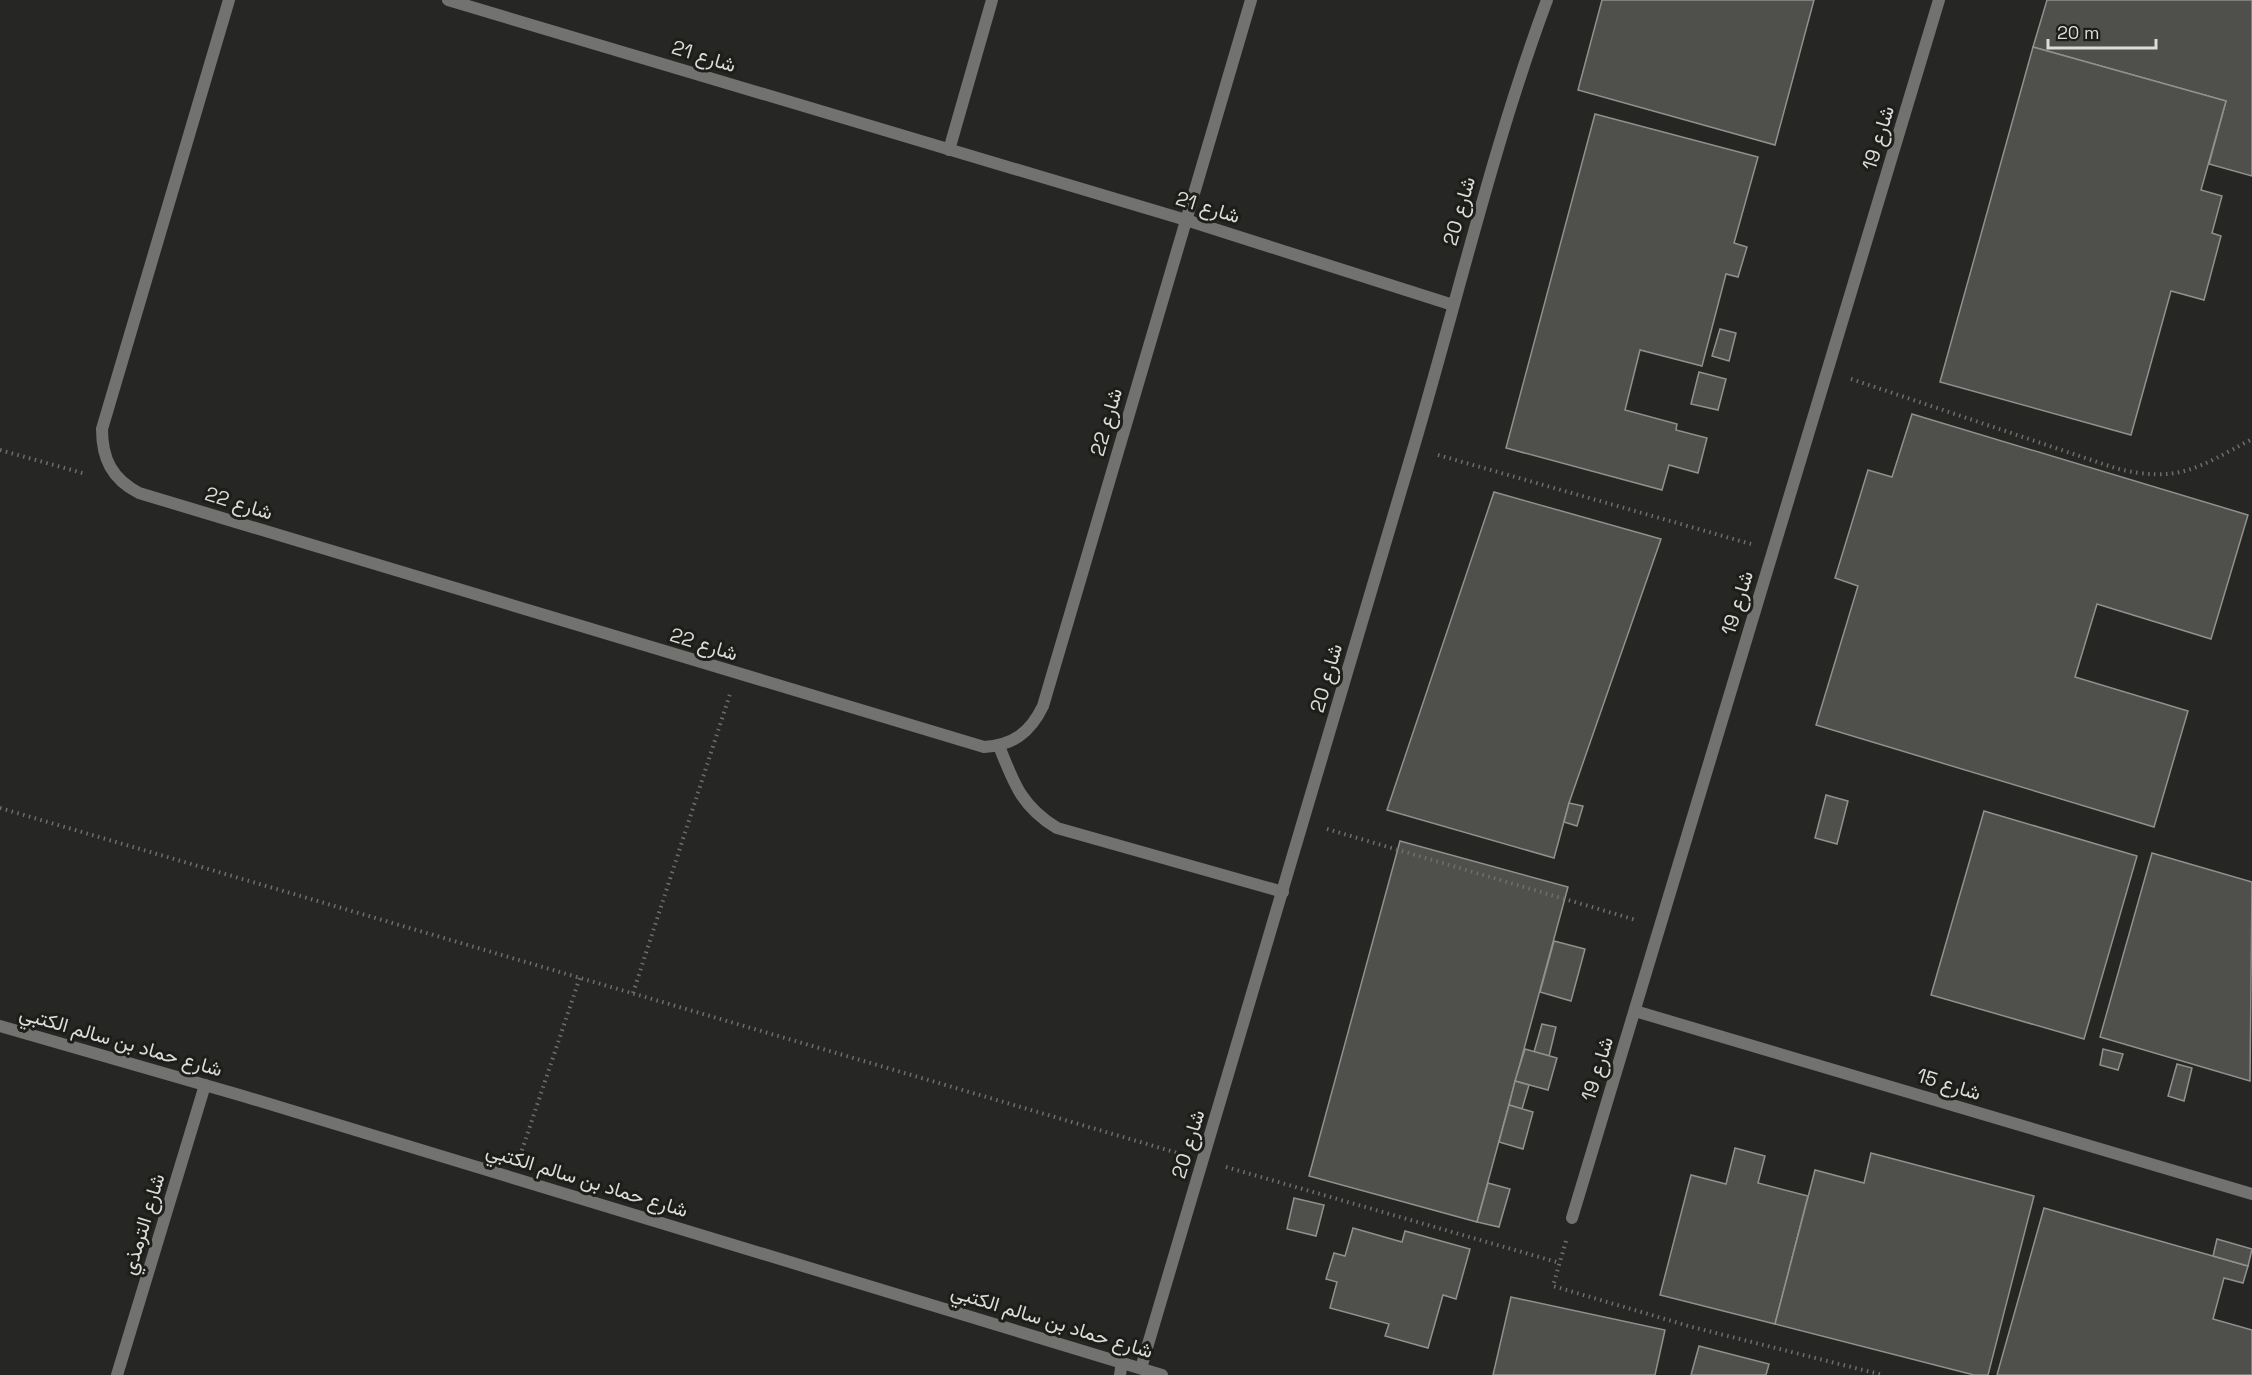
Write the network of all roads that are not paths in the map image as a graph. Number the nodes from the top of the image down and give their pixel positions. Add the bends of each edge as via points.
1 (229, 0) edge
2 (448, 0) edge
3 (992, 0) edge
4 (1251, 0) edge
5 (1547, 0) edge
6 (1940, 0) edge
7 (486, 5) edge
8 (949, 150) junction
9 (1186, 220) junction
10 (1453, 305) junction
11 (999, 746) junction
12 (1283, 892) junction
13 (1635, 1011) junction
14 (0, 1026) edge
15 (205, 1085) junction
16 (2252, 1194) edge
17 (1572, 1218) road end
18 (1122, 1362) junction
19 (1142, 1368) junction
20 (117, 1375) edge
21 (1120, 1375) edge
22 (1162, 1375) edge

1 - 11 street, شارع 22 via 102,429 106,461 125,485 139,493 968,744
2 - 7 street, شارع 21
3 - 8 street
4 - 9 street, شارع 22
5 - 10 street, شارع 20 via 1514,91
6 - 13 street, شارع 19
7 - 8 street, شارع 21
8 - 9 street, شارع 21
9 - 10 street, شارع 21
9 - 11 street, شارع 22 via 1043,706 1026,732
10 - 12 street, شارع 20
11 - 12 street via 1025,802 1057,828
12 - 19 street, شارع 20
13 - 16 street, شارع 15
13 - 17 street, شارع 19
14 - 15 street, شارع حماد بن سالم الكتبي
15 - 18 street, شارع حماد بن سالم الكتبي
15 - 20 street, شارع الترمذي
18 - 19 street, شارع حماد بن سالم الكتبي
18 - 21 street
19 - 22 street, شارع حماد بن سالم الكتبي

